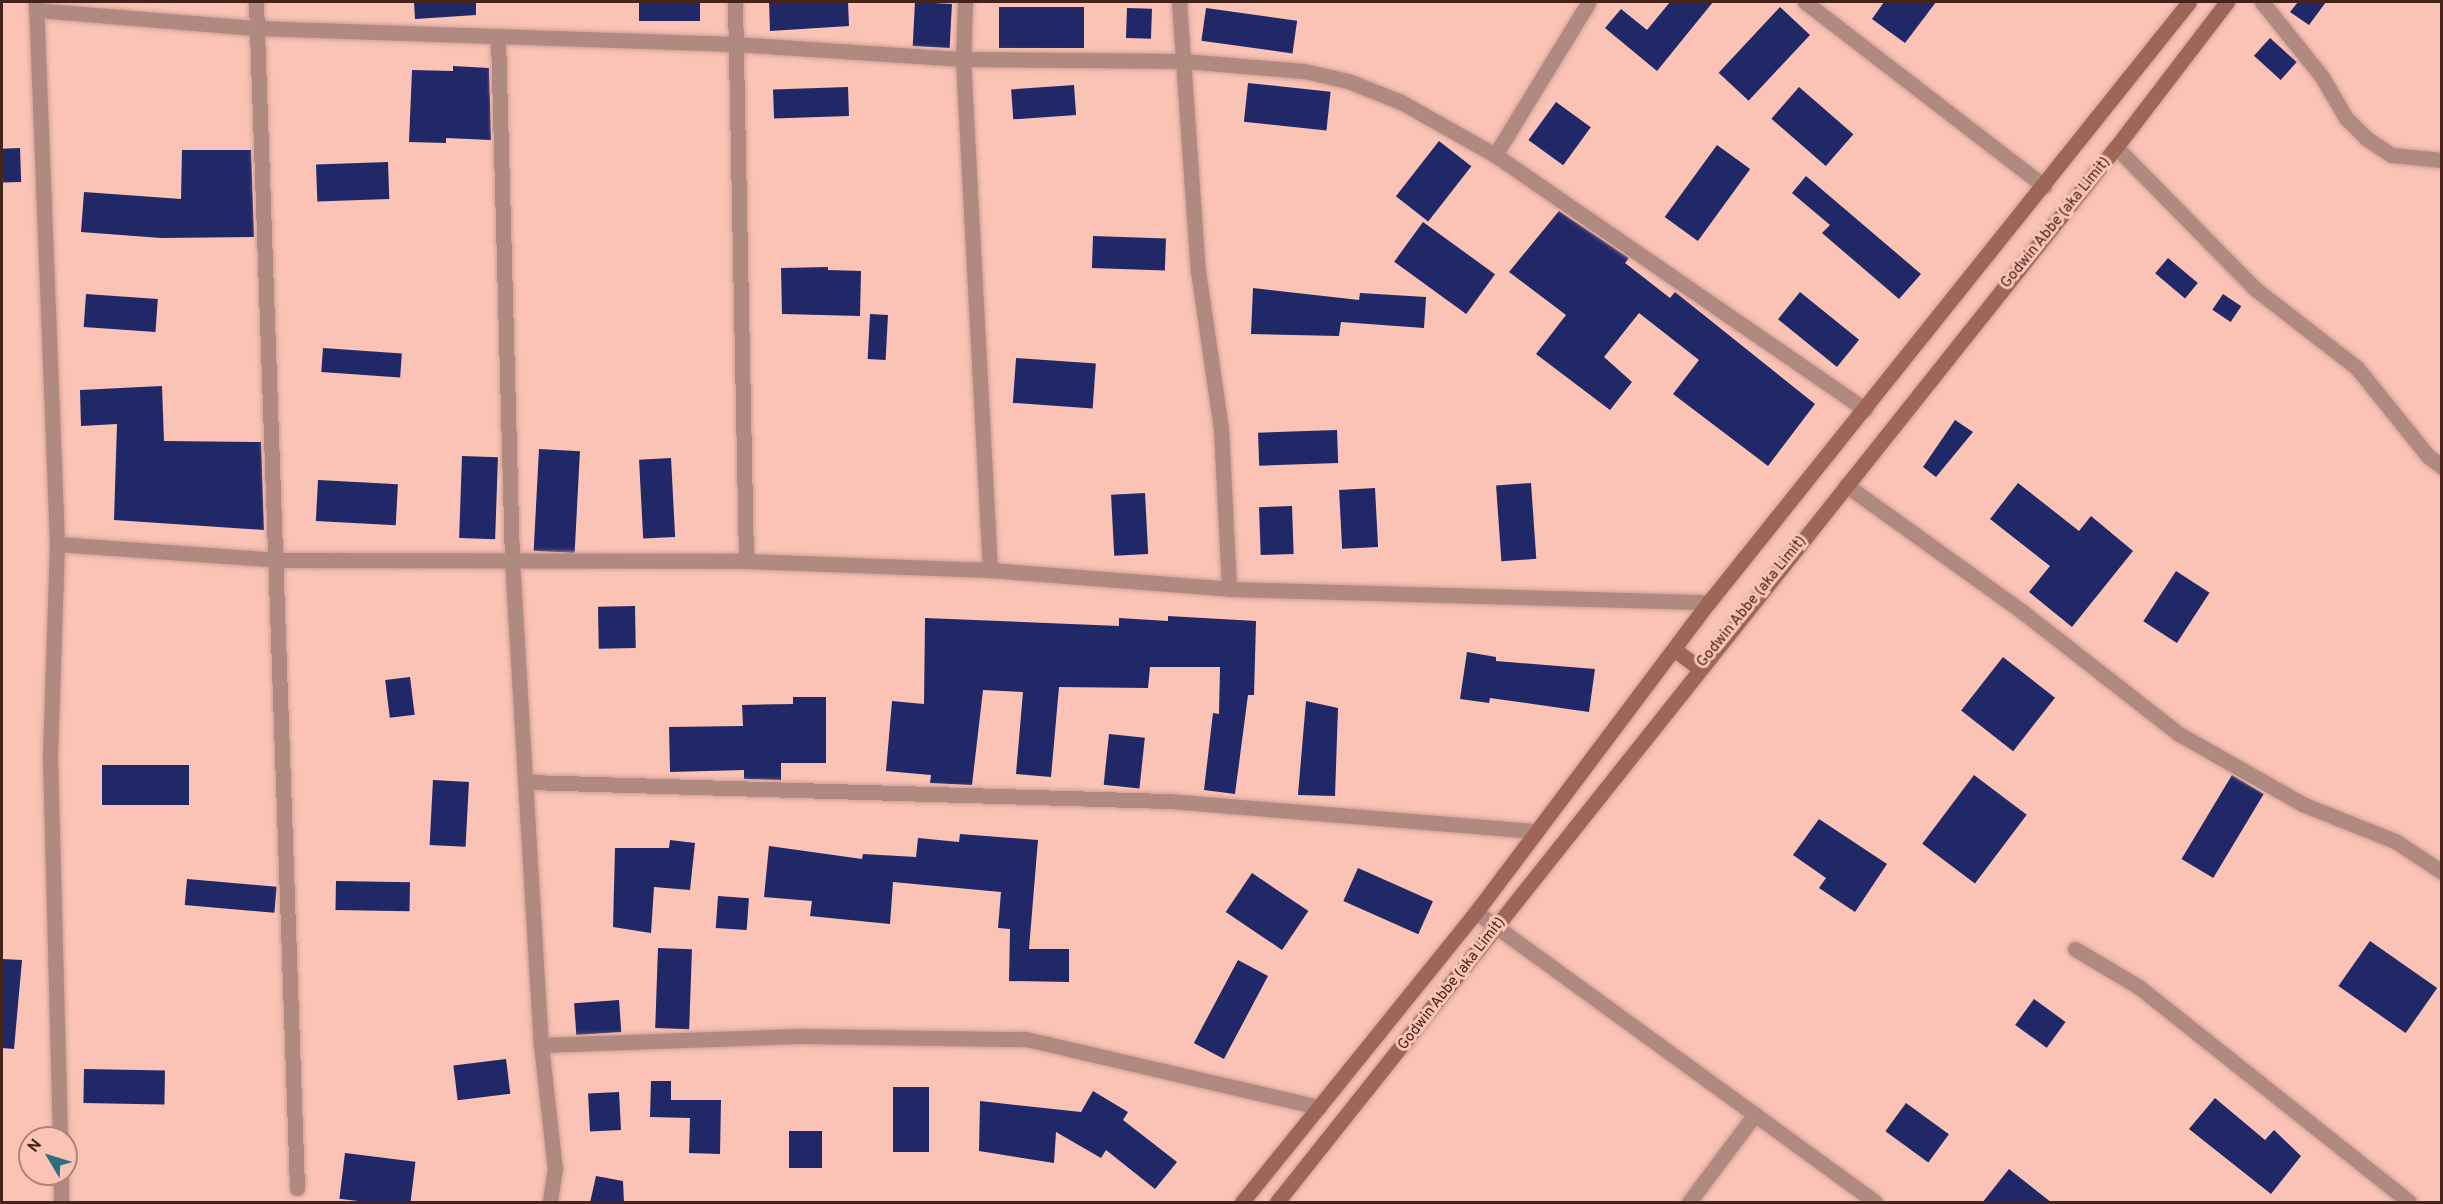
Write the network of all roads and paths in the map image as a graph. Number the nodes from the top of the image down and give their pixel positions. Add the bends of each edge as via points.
1 (256, 2) edge
2 (735, 2) edge
3 (965, 2) edge
4 (1179, 2) edge
5 (1805, 2) edge
6 (2189, 2) edge
7 (2227, 2) edge
8 (2262, 2) edge
9 (1588, 3) edge
10 (36, 6) edge
11 (256, 28) junction
12 (498, 37) junction
13 (735, 44) junction
14 (963, 59) junction
15 (1184, 61) junction
16 (2116, 147) junction
17 (1495, 155) junction
18 (2442, 160) edge
19 (2044, 186) junction
20 (1865, 409) junction
21 (2442, 467) edge
22 (1846, 485) junction
23 (57, 544) junction
24 (278, 560) junction
25 (512, 560) junction
26 (746, 561) junction
27 (990, 570) junction
28 (1229, 590) junction
29 (1709, 602) junction
30 (1675, 650) junction
31 (1699, 668) junction
32 (527, 782) junction
33 (1536, 831) junction
34 (2442, 872) edge
35 (1476, 912) junction
36 (1497, 927) junction
37 (2075, 949) dead end
38 (541, 1045) junction
39 (1319, 1107) junction
40 (1755, 1113) junction
41 (60, 1126) edge
42 (61, 1186) edge
43 (297, 1188) dead end
44 (61, 1203) edge
45 (550, 1203) edge
46 (1242, 1203) edge
47 (1277, 1203) edge
48 (1689, 1203) edge
49 (1875, 1203) edge
50 (2409, 1203) edge

1 - 11 street
2 - 13 street
3 - 14 street
4 - 15 street
5 - 19 street
6 - 19 street, Godwin Abbe (aka Limit)
7 - 16 street, Godwin Abbe (aka Limit)
8 - 18 street via 2322,77 2346,118 2366,138 2391,155
9 - 17 street
10 - 11 street
10 - 23 street
11 - 12 street
11 - 24 street
12 - 13 street
12 - 25 street
13 - 14 street
13 - 26 street
14 - 15 street
14 - 27 street
15 - 17 street via 1304,71 1348,81 1401,102
15 - 28 street via 1198,271 1221,429
16 - 21 street via 2254,288 2357,368 2428,456
16 - 22 street, Godwin Abbe (aka Limit)
17 - 20 street
19 - 20 street, Godwin Abbe (aka Limit)
20 - 29 street, Godwin Abbe (aka Limit)
22 - 31 street, Godwin Abbe (aka Limit)
22 - 34 street via 2024,613 2179,734 2302,804 2395,841
23 - 24 street
23 - 41 street via 50,757
24 - 25 street
24 - 43 street
25 - 26 street
25 - 32 street
26 - 27 street
27 - 28 street
28 - 29 street
29 - 30 street, Godwin Abbe (aka Limit)
30 - 31 street
30 - 33 street, Godwin Abbe (aka Limit)
31 - 36 street, Godwin Abbe (aka Limit)
32 - 33 street via 1169,801
32 - 38 street
33 - 35 street, Godwin Abbe (aka Limit)
35 - 36 street
35 - 39 street, Godwin Abbe (aka Limit)
36 - 40 street
36 - 47 street, Godwin Abbe (aka Limit)
37 - 50 street via 2139,987
38 - 39 street via 811,1036 1026,1039
38 - 45 street via 555,1170
39 - 46 street, Godwin Abbe (aka Limit)
40 - 48 street
40 - 49 street
42 - 44 street

